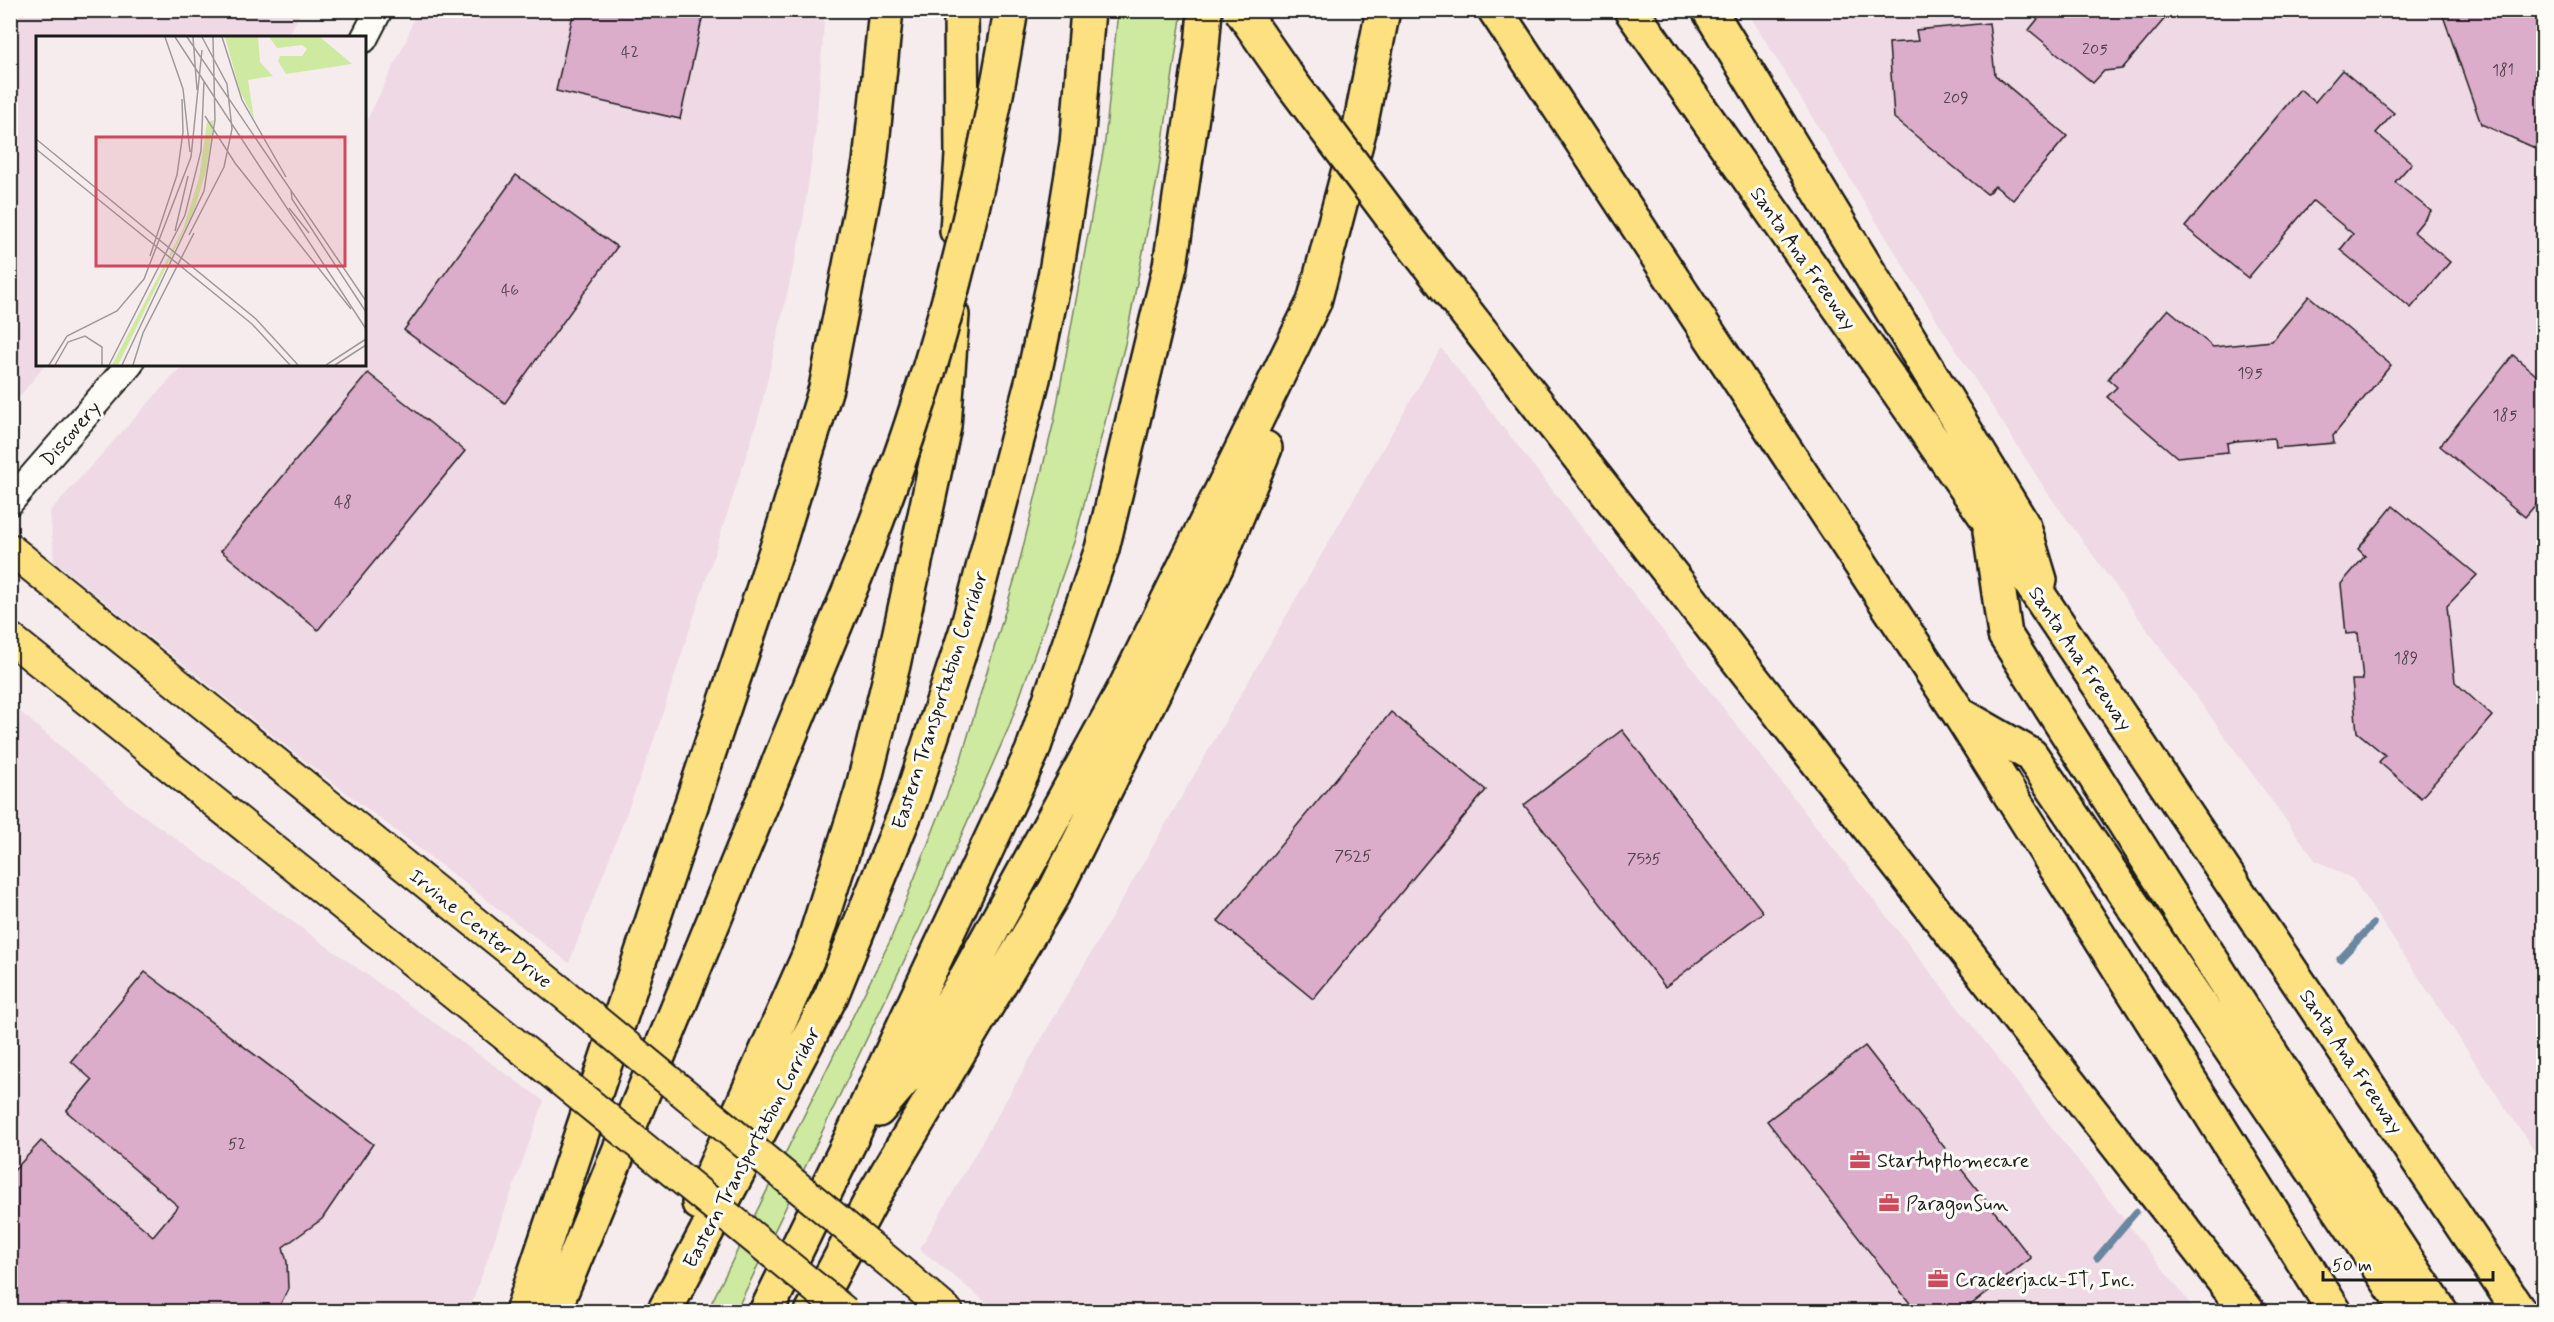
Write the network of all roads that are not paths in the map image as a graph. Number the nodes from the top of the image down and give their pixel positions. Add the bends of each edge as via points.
1 (379, 10) edge
2 (886, 10) edge
3 (961, 10) edge
4 (1011, 10) edge
5 (1088, 10) edge
6 (1205, 10) edge
7 (1240, 10) edge
8 (1383, 10) edge
9 (1495, 10) edge
10 (1631, 10) edge
11 (1709, 10) edge
12 (366, 36) edge
13 (1314, 303) junction
14 (128, 366) edge
15 (10, 502) edge
16 (1989, 521) junction
17 (10, 549) edge
18 (2049, 611) junction
19 (10, 638) edge
20 (1959, 713) junction
21 (849, 1143) junction
22 (522, 1311) edge
23 (553, 1311) edge
24 (650, 1311) edge
25 (664, 1311) edge
26 (766, 1311) edge
27 (812, 1311) edge
28 (845, 1311) edge
29 (948, 1311) edge
30 (2248, 1311) edge
31 (2335, 1311) edge
32 (2409, 1311) edge
33 (2441, 1311) edge
34 (2520, 1311) edge

1 - 12 street
2 - 22 highway via 870,163 826,388 781,536
3 - 24 highway via 962,155 944,426 893,665 862,790 811,951
4 - 23 highway, bridge via 974,204 912,424 862,560
5 - 25 highway, Eastern Transportation Corridor via 1077,144 1056,272 1033,379 967,629 911,799 831,996
6 - 21 highway via 1170,266 1101,549 1032,752
7 - 30 highway, bridge via 1426,262
8 - 13 highway via 1359,132
9 - 20 highway
10 - 16 highway, Santa Ana Freeway
11 - 18 highway via 2024,527
13 - 21 highway via 1125,688 967,976 909,1074
13 - 27 highway via 1273,430 1217,565 1062,879 874,1195
14 - 15 street, Discovery
16 - 18 highway, Santa Ana Freeway
16 - 33 highway via 2006,635 2283,1074
17 - 29 main road, Irvine Center Drive, bridge via 559,990
18 - 34 highway, Santa Ana Freeway
19 - 28 main road, bridge
20 - 31 highway
20 - 32 highway via 2031,754
21 - 26 highway

